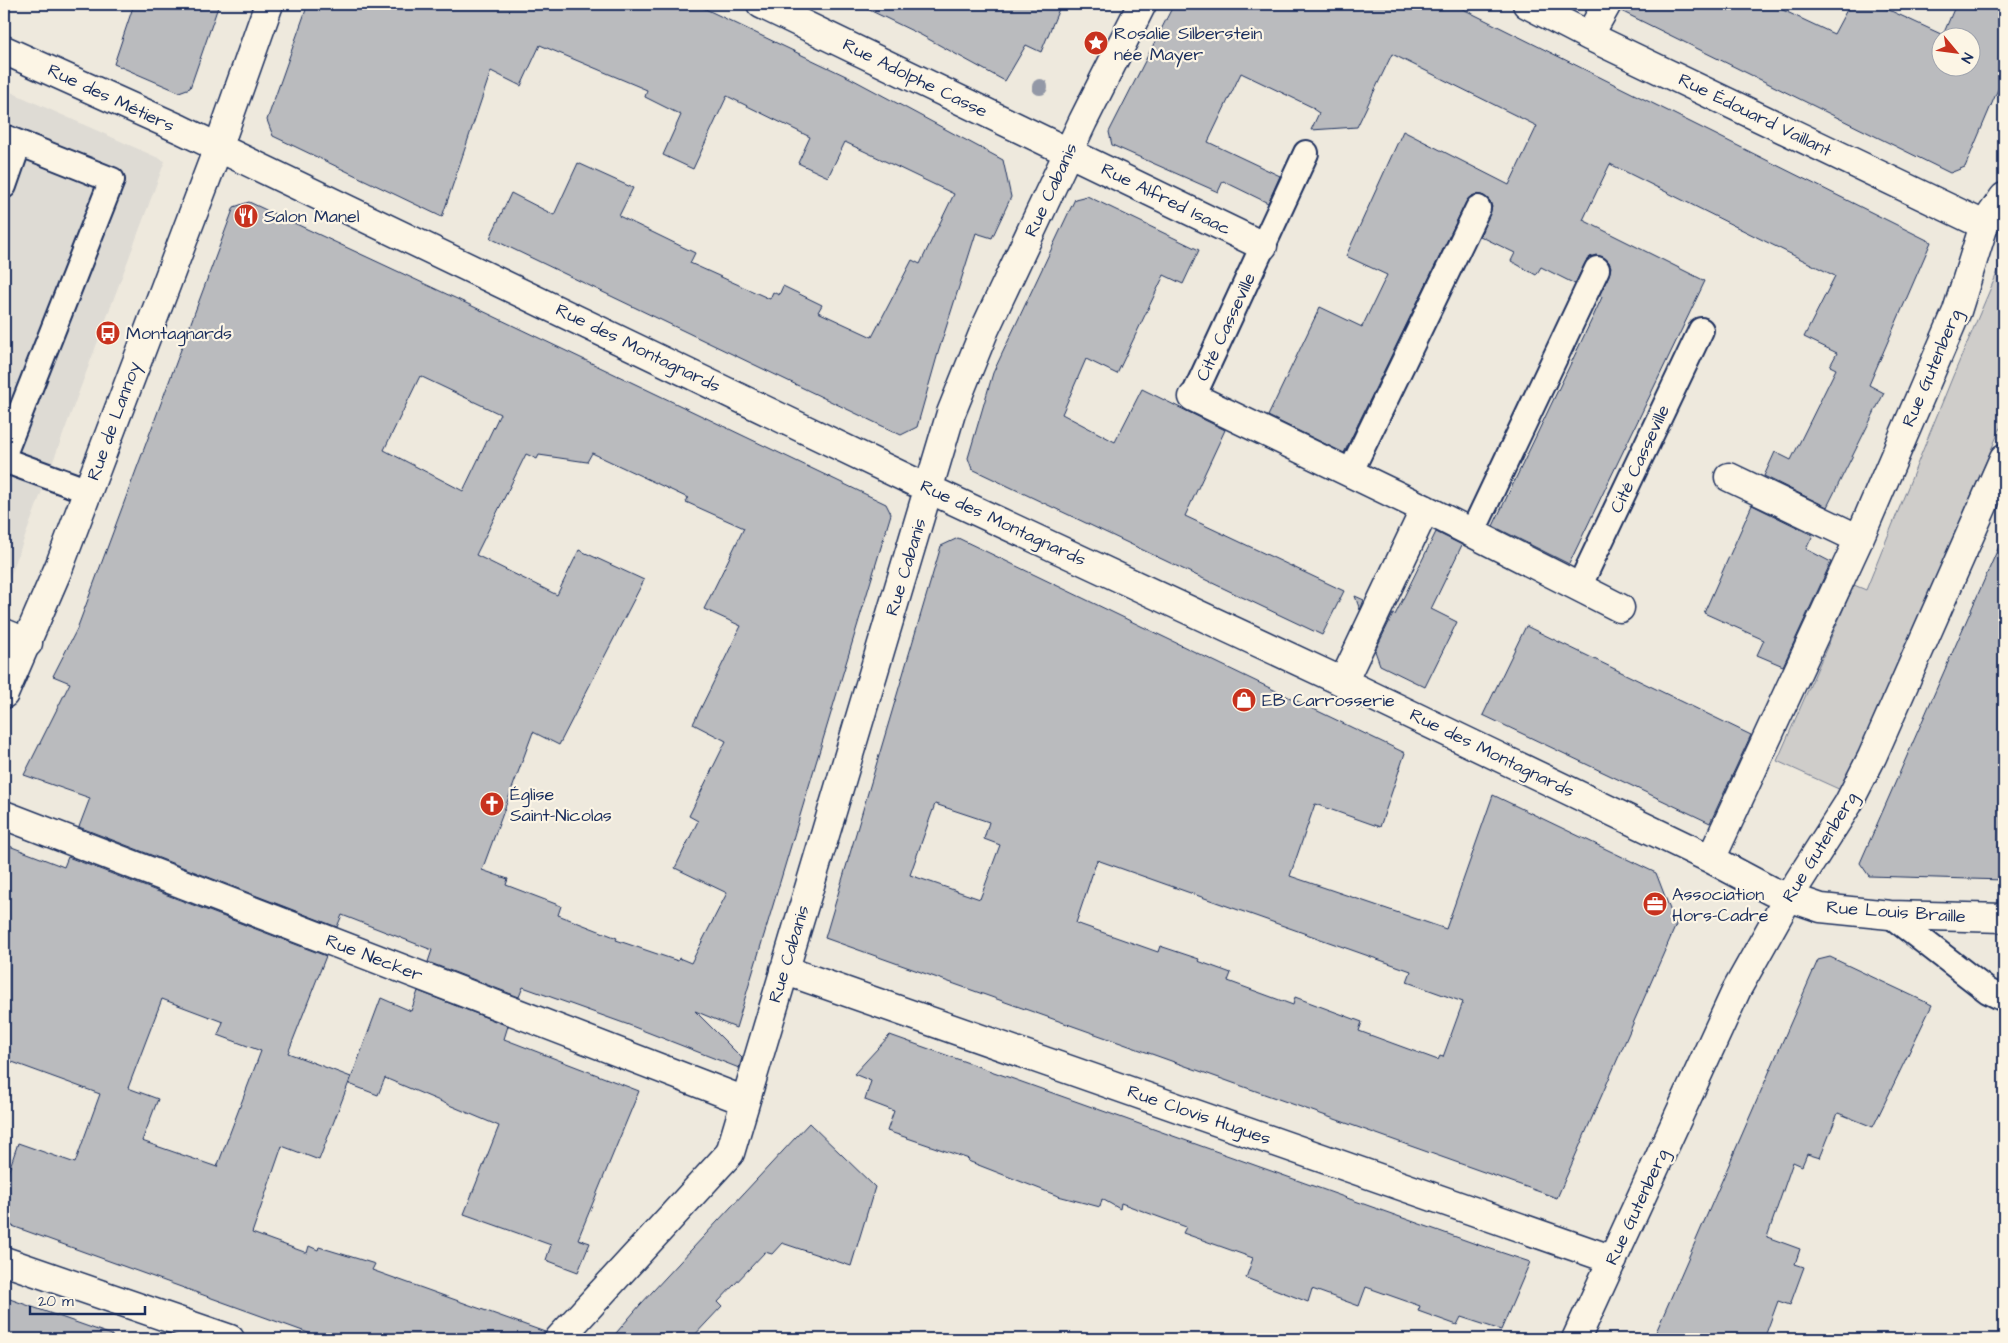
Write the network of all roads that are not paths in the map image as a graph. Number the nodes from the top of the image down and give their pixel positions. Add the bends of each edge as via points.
1 (270, 4) edge
2 (761, 4) edge
3 (1142, 4) edge
4 (1526, 4) edge
5 (1607, 4) edge
6 (1589, 36) junction
7 (4, 50) edge
8 (11, 140) edge
9 (218, 148) junction
10 (1069, 152) junction
11 (1306, 153) dead end
12 (4, 186) edge
13 (2004, 197) edge
14 (1478, 208) dead end
15 (1984, 225) junction
16 (1263, 246) junction
17 (1597, 269) dead end
18 (1701, 330) dead end
19 (1193, 397) joint
20 (4, 454) edge
21 (2004, 458) edge
22 (4, 460) edge
23 (1350, 472) junction
24 (1729, 477) dead end
25 (930, 489) junction
26 (88, 491) junction
27 (1425, 509) junction
28 (1472, 533) junction
29 (1859, 539) junction
30 (1579, 587) junction
31 (1620, 608) dead end
32 (16, 638) edge
33 (1343, 682) junction
34 (4, 694) edge
35 (4, 816) edge
36 (1711, 859) junction
37 (1788, 898) junction
38 (1890, 915) junction
39 (2004, 918) edge
40 (784, 970) junction
41 (2004, 999) edge
42 (745, 1101) junction
43 (1613, 1260) junction
44 (4, 1261) edge
45 (230, 1339) edge
46 (559, 1339) edge
47 (1576, 1339) edge

1 - 9 street, Rue de Lannoy
2 - 10 street, Rue Adolphe Casse
3 - 10 street, Rue Cabanis
4 - 6 street, Rue Édouard Vaillant
5 - 6 street
6 - 15 street, Rue Édouard Vaillant
7 - 9 street, Rue des Métiers
8 - 12 lane
8 - 20 lane via 112,180
9 - 25 street, Rue des Montagnards
9 - 26 street, Rue de Lannoy
10 - 16 street, Rue Alfred Isaac
10 - 25 street, Rue Cabanis via 981,338 952,413
11 - 16 lane, Cité Casseville
13 - 15 street, Rue Gutenberg
14 - 23 lane
15 - 29 street, Rue Gutenberg via 1957,311
16 - 19 lane, Cité Casseville
17 - 28 lane
18 - 30 lane, Cité Casseville
19 - 23 street, Cité Casseville
21 - 37 street, Rue Gutenberg via 1872,757 1848,804
22 - 26 lane
23 - 27 street, Cité Casseville
24 - 29 street
25 - 33 street, Rue des Montagnards
25 - 40 street, Rue Cabanis
26 - 32 street, Rue de Lannoy
27 - 28 street, Cité Casseville
27 - 33 street
28 - 30 street, Cité Casseville
29 - 36 street, Rue Gutenberg
30 - 31 street, Cité Casseville
32 - 34 street, Rue de Lannoy
33 - 36 street, Rue des Montagnards
35 - 42 street, Rue Necker
36 - 37 street, Rue des Montagnards
37 - 38 street, Rue Louis Braille via 1829,910
37 - 43 street, Rue Gutenberg via 1737,989
38 - 39 street, Rue Louis Braille
38 - 41 lane via 1988,991
40 - 42 street, Rue Cabanis
40 - 43 street, Rue Clovis Hugues
42 - 46 street, Rue Cabanis via 730,1153
43 - 47 street, Rue Gutenberg
44 - 45 street

